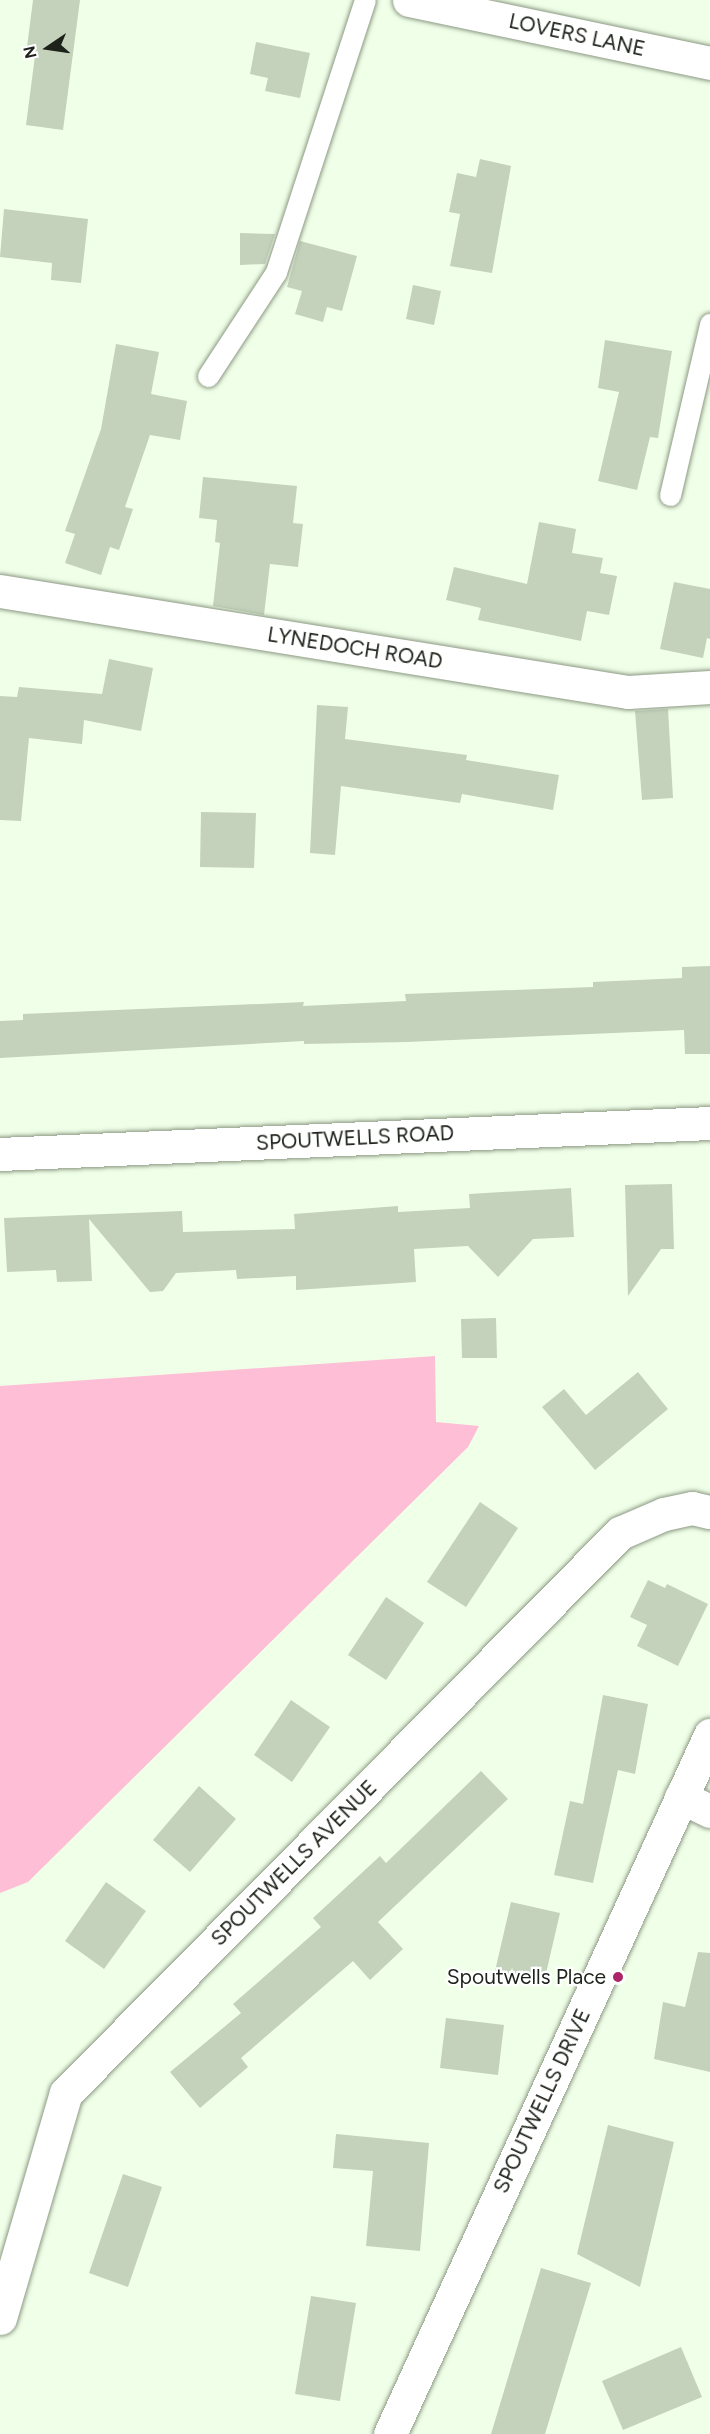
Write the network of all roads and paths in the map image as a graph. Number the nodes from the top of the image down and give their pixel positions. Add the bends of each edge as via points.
1 (366, 0) edge
2 (410, 0) edge
3 (710, 63) edge
4 (710, 324) edge
5 (208, 376) dead end
6 (670, 495) dead end
7 (0, 591) edge
8 (710, 687) edge
9 (710, 1123) edge
10 (0, 1154) edge
11 (710, 1512) edge
12 (710, 1735) edge
13 (696, 1804) edge
14 (0, 2318) edge
15 (390, 2434) edge

1 - 5 lane via 276,272
2 - 3 street, LOVERS LANE
4 - 6 lane
7 - 8 street, LYNEDOCH ROAD via 628,692
9 - 10 street, SPOUTWELLS ROAD
11 - 14 street, SPOUTWELLS AVENUE via 692,1508 664,1514 620,1533 66,2093
12 - 13 street, SPOUTWELLS DRIVE
13 - 15 street, SPOUTWELLS DRIVE

